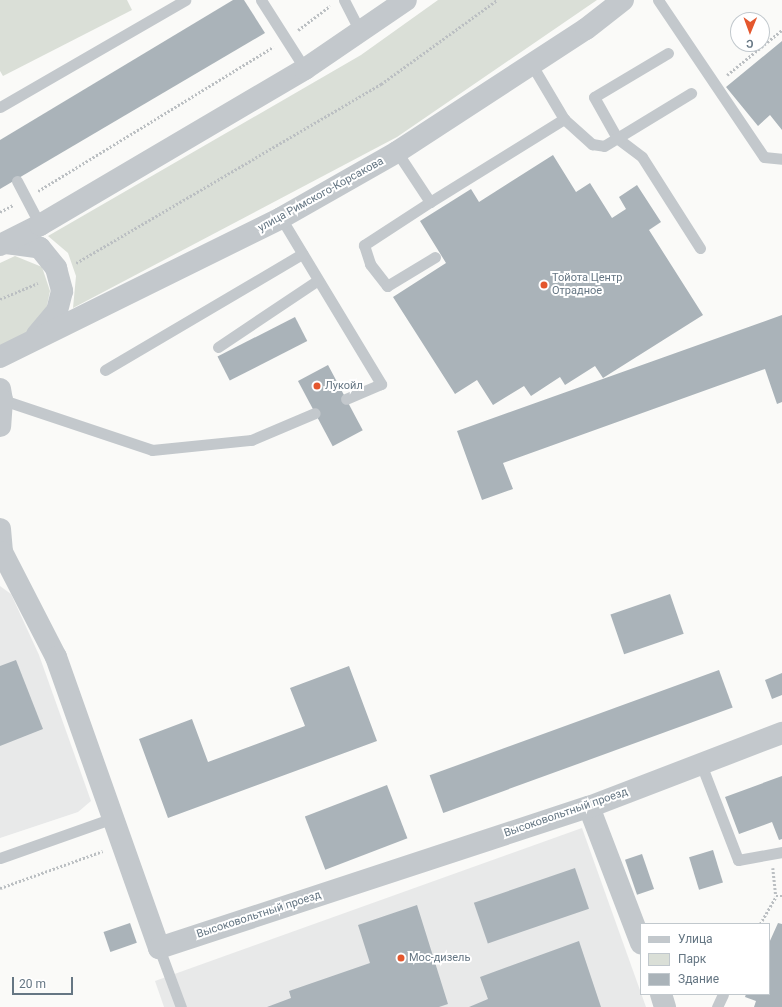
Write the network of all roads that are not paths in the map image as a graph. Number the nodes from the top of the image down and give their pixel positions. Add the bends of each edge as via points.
1 (185, 0) edge
2 (261, 0) edge
3 (344, 0) edge
4 (406, 0) edge
5 (623, 0) edge
6 (658, 0) edge
7 (360, 32) junction
8 (668, 53) dead end
9 (532, 65) junction
10 (304, 69) junction
11 (691, 94) dead end
12 (0, 108) edge
13 (564, 119) junction
14 (617, 138) junction
15 (397, 152) junction
16 (782, 159) edge
17 (17, 181) dead end
18 (430, 202) junction
19 (281, 218) junction
20 (40, 225) junction
21 (3, 244) edge
22 (700, 248) dead end
23 (302, 254) junction
24 (435, 257) dead end
25 (318, 280) junction
26 (33, 341) junction
27 (218, 347) dead end
28 (0, 357) edge
29 (104, 370) dead end
30 (1, 396) edge
31 (346, 399) dead end
32 (315, 413) dead end
33 (0, 426) edge
34 (0, 529) edge
35 (1, 553) edge
36 (782, 733) edge
37 (701, 764) junction
38 (589, 807) junction
39 (113, 818) junction
40 (777, 853) edge
41 (0, 858) edge
42 (640, 940) edge
43 (160, 948) junction
44 (660, 995) edge
45 (723, 995) edge
46 (181, 1007) edge
47 (665, 1007) edge
48 (717, 1007) edge

1 - 12 lane
2 - 10 lane
3 - 7 lane
4 - 7 street
5 - 9 street, улица Римского-Корсакова via 586,29
6 - 16 lane via 764,157
7 - 10 street
8 - 14 lane via 594,97
9 - 13 lane
9 - 15 street, улица Римского-Корсакова
10 - 20 street
11 - 14 lane
13 - 14 lane via 592,144 604,146
13 - 18 lane
14 - 22 lane via 642,157
15 - 18 lane
15 - 19 street, улица Римского-Корсакова
17 - 20 lane
18 - 24 lane via 364,245 370,264 387,286
19 - 23 lane
19 - 26 street, улица Римского-Корсакова
20 - 21 street
21 - 26 street via 40,248 58,274 62,291 57,311
23 - 25 lane
23 - 29 lane
25 - 27 lane
25 - 31 lane via 381,384
26 - 28 street, улица Римского-Корсакова
30 - 32 lane via 152,450 251,440
30 - 33 street
34 - 35 street
35 - 39 street via 56,657
36 - 37 street, Высоковольтный проезд
37 - 38 street, Высоковольтный проезд
37 - 40 lane via 738,860
38 - 42 street
38 - 43 street, Высоковольтный проезд
39 - 41 lane
39 - 43 street
43 - 46 lane
44 - 47 street
45 - 48 lane

